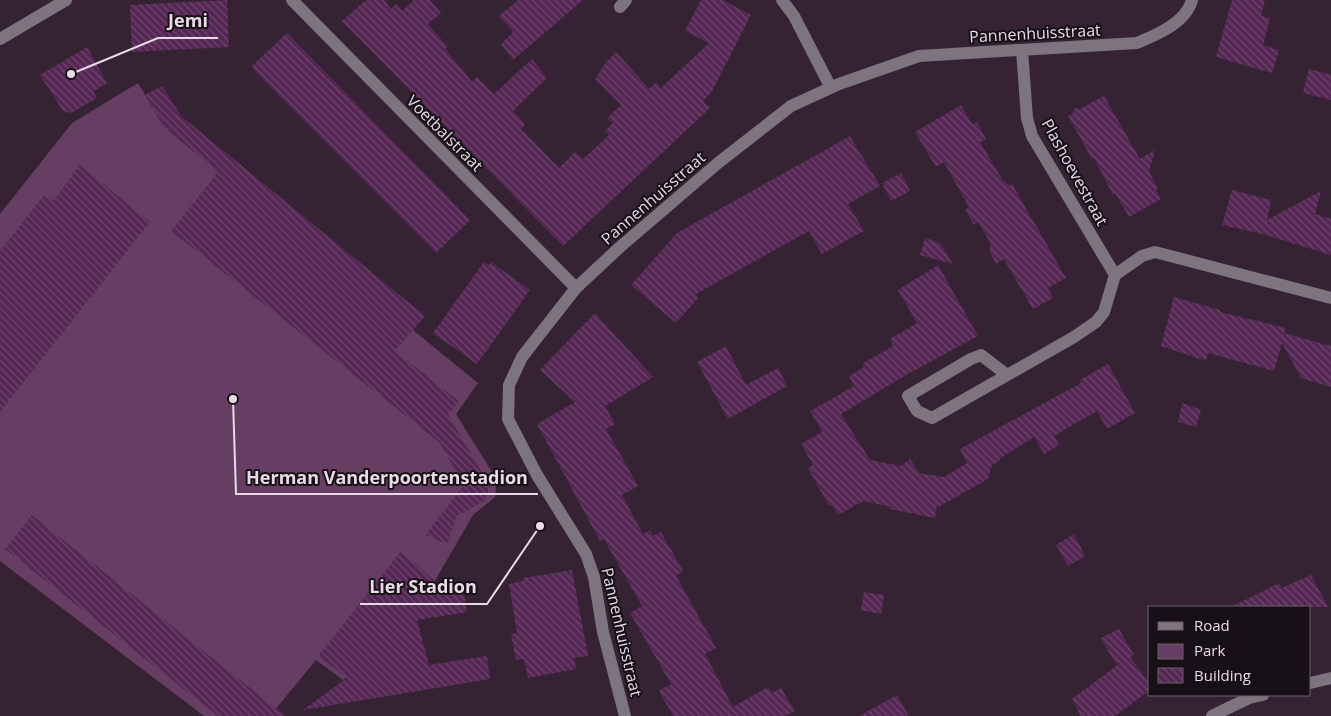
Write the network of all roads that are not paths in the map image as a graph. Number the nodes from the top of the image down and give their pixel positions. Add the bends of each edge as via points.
1 (66, 0) edge
2 (292, 0) edge
3 (782, 0) edge
4 (1192, 0) edge
5 (0, 39) edge
6 (1022, 50) junction
7 (831, 88) junction
8 (1114, 275) junction
9 (576, 288) junction
10 (1331, 298) edge
11 (1007, 375) junction
12 (1331, 678) edge
13 (1311, 683) edge
14 (1258, 696) edge
15 (625, 716) edge
16 (1212, 716) edge

1 - 5 street
2 - 9 street, Voetbalstraat
3 - 7 street via 794,16
4 - 6 street, Pannenhuisstraat via 1178,19 1160,34 1137,43
6 - 7 street, Pannenhuisstraat via 919,56
6 - 8 street, Plashoevestraat via 1027,118 1032,136
7 - 9 street, Pannenhuisstraat via 791,106 762,126
8 - 10 street via 1142,256 1155,252
8 - 11 street via 1104,312 1096,322
9 - 15 street, Pannenhuisstraat via 522,357 509,385 508,419 523,451 586,554
11 - 11 street via 932,418 917,411 908,396 981,355
12 - 13 street
14 - 16 street

